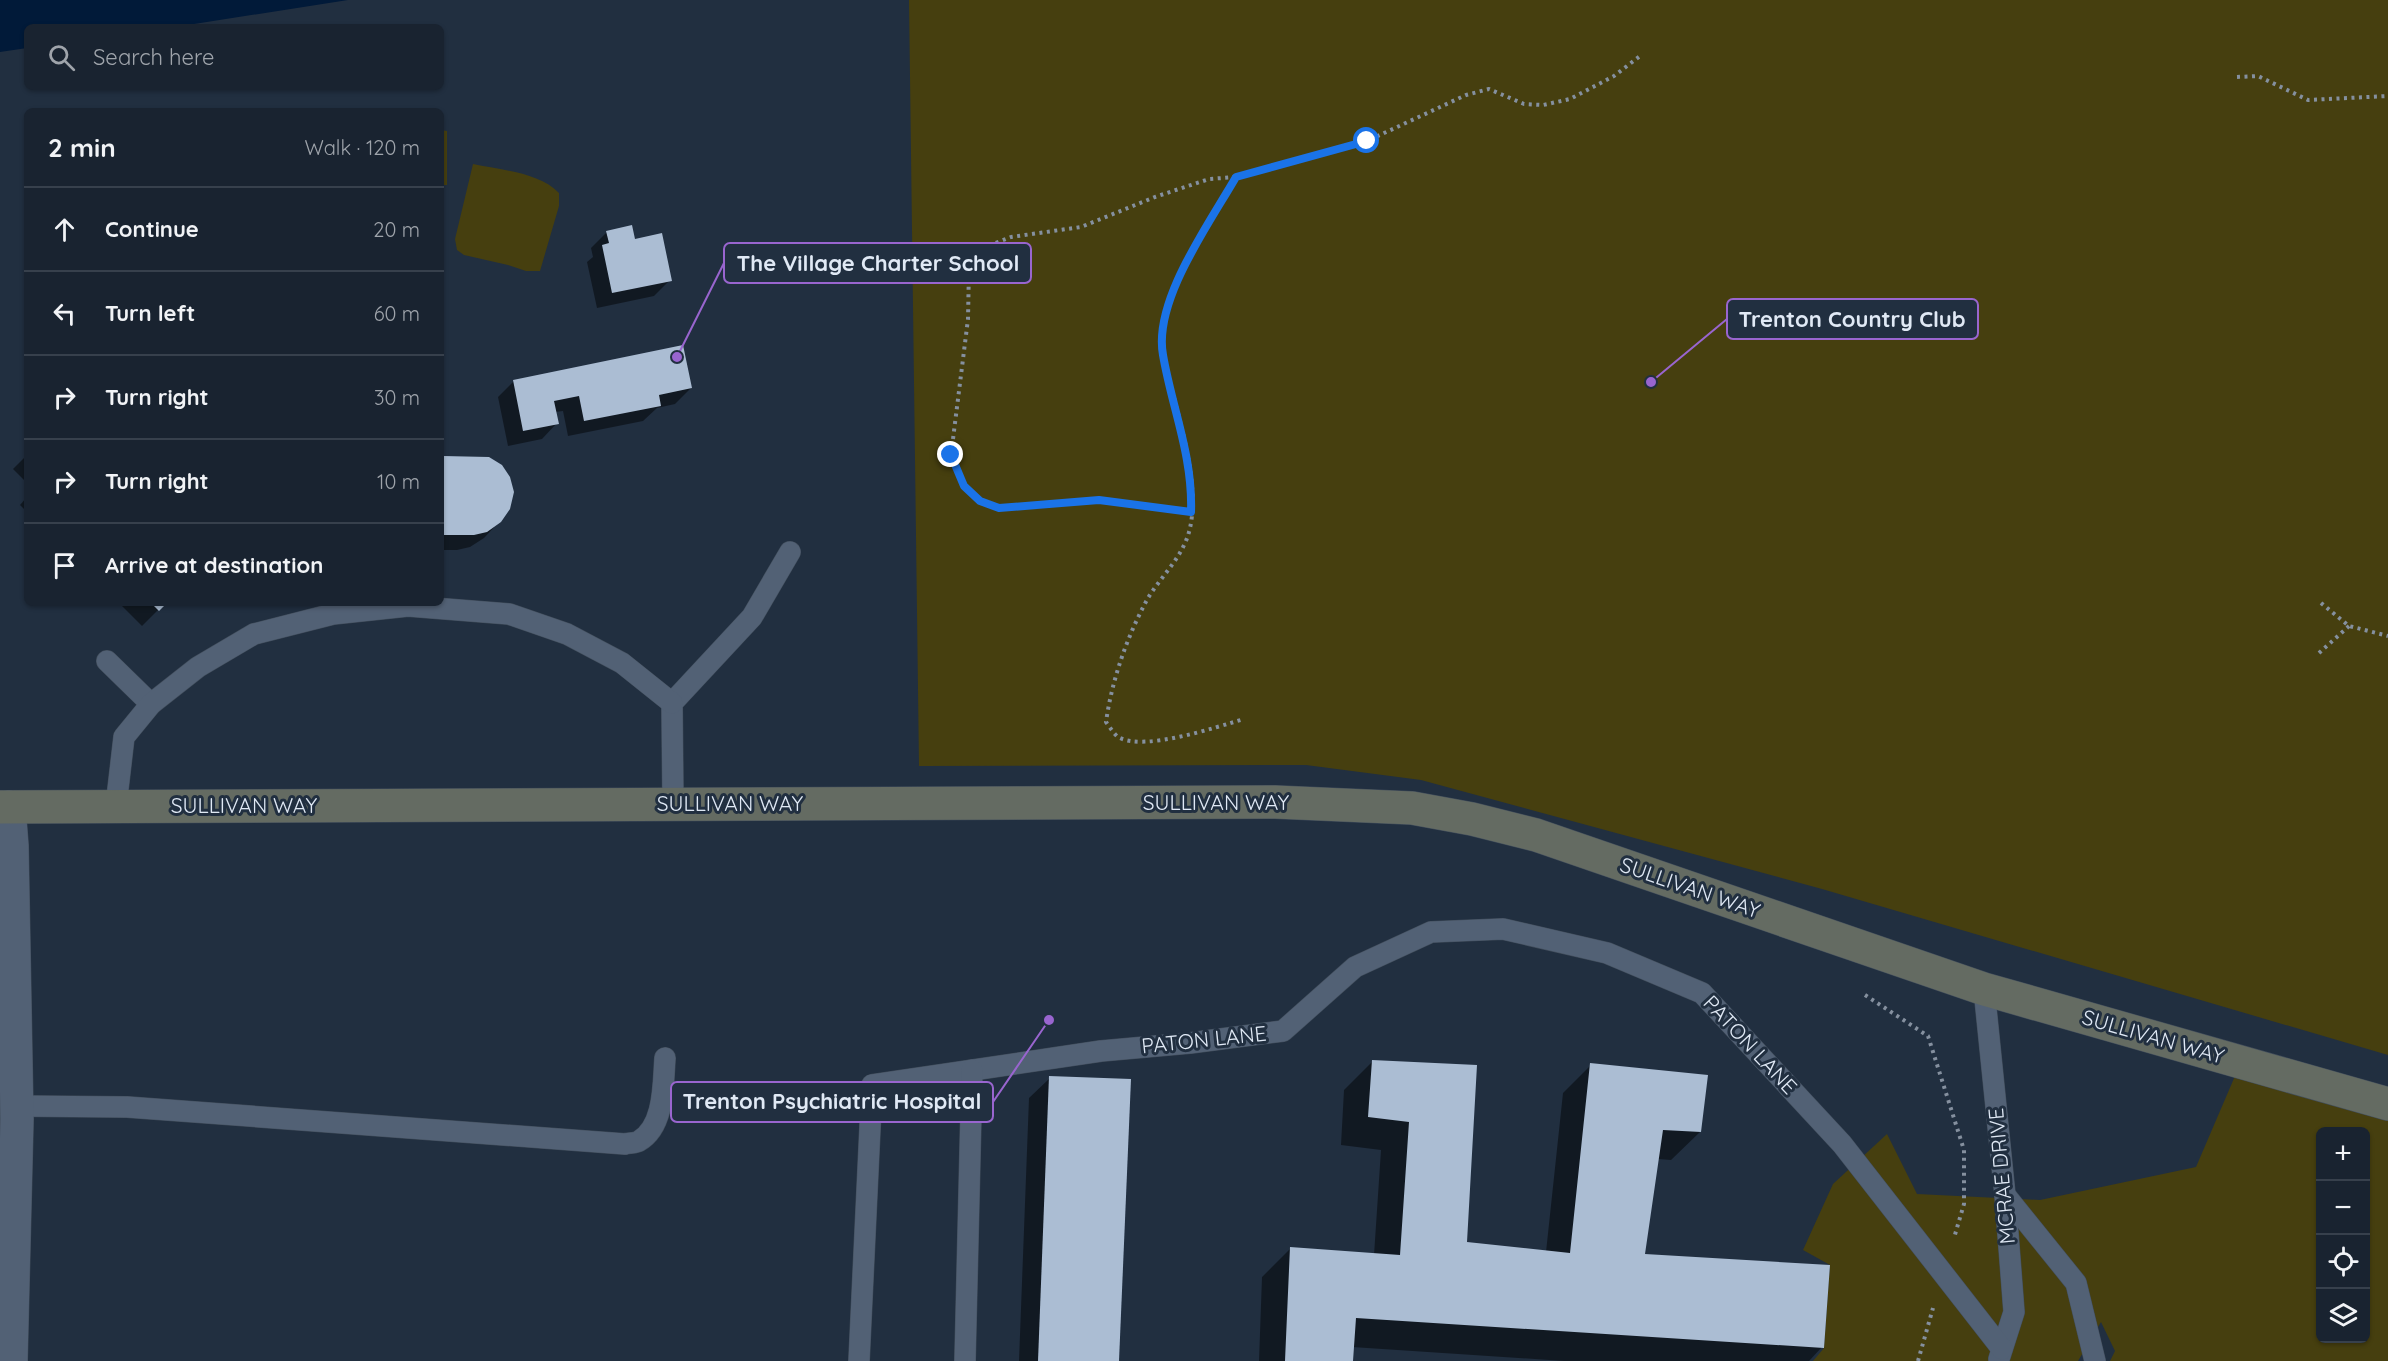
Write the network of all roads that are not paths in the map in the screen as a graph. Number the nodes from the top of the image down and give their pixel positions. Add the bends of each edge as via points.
1 (790, 552) dead end
2 (107, 661) dead end
3 (672, 703) junction
4 (151, 704) junction
5 (673, 804) junction
6 (116, 806) junction
7 (5, 807) edge
8 (7, 946) edge
9 (1984, 989) junction
10 (665, 1058) dead end
11 (972, 1070) junction
12 (2388, 1104) edge
13 (17, 1106) junction
14 (2005, 1196) junction
15 (7, 1274) edge
16 (2000, 1355) edge
17 (11, 1361) edge
18 (859, 1361) edge
19 (965, 1361) edge
20 (2095, 1361) edge

1 - 3 lane via 752,617
2 - 4 lane
3 - 4 lane via 622,663 567,634 509,614 408,606 333,614 254,634 198,667
3 - 5 lane
4 - 6 lane via 124,736
5 - 6 main road, SULLIVAN WAY
5 - 9 main road, SULLIVAN WAY via 1275,802 1412,808 1536,835
6 - 7 main road, SULLIVAN WAY
7 - 8 street
8 - 13 street
9 - 12 main road, SULLIVAN WAY
9 - 14 lane, MCRAE DRIVE
10 - 13 lane via 662,1105 655,1123 640,1140 625,1144 127,1107
11 - 16 lane, PATON LANE via 1283,1031 1355,967 1431,932 1503,929 1607,953 1702,993 1842,1144
11 - 18 lane, PATON LANE via 872,1085
11 - 19 lane
13 - 15 street
14 - 16 lane, MCRAE DRIVE via 2014,1312
14 - 20 lane via 2076,1283
15 - 17 street

